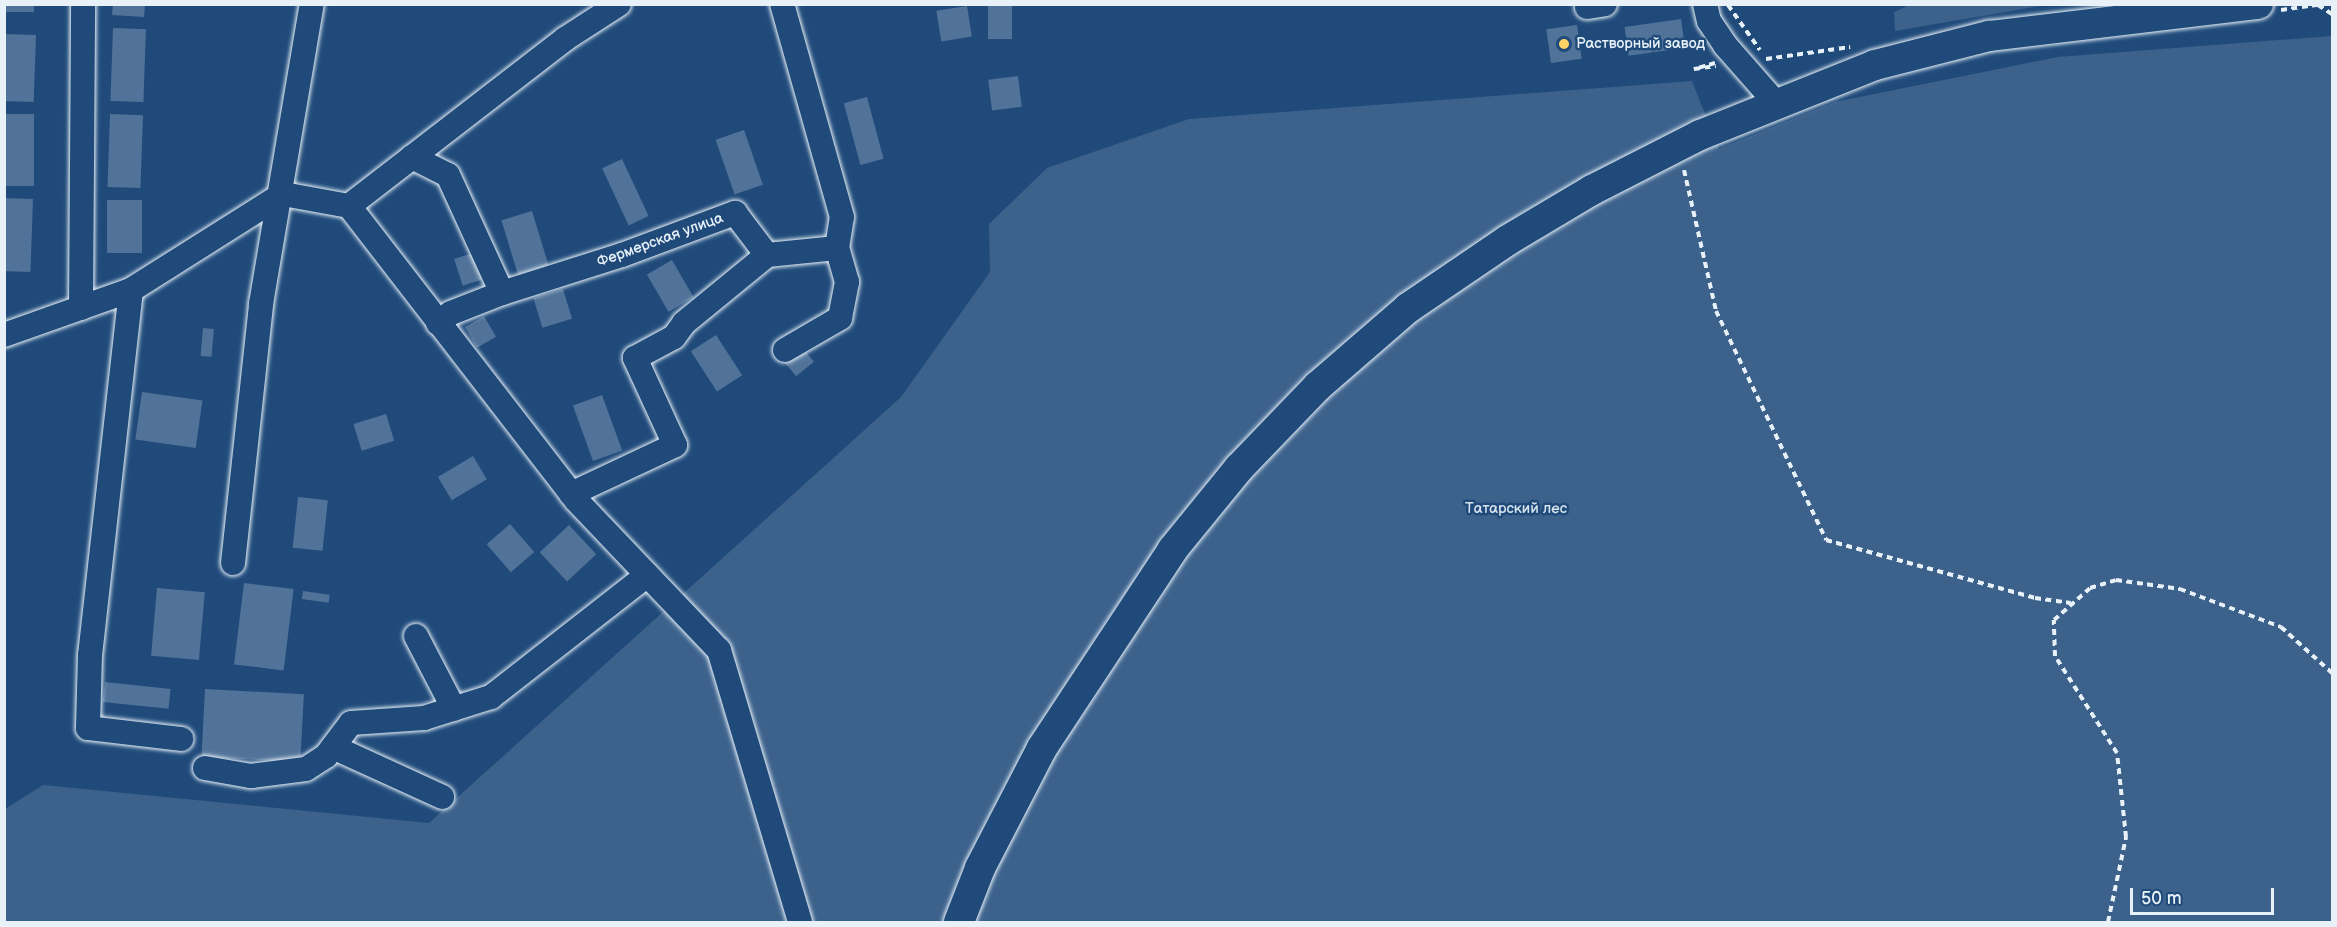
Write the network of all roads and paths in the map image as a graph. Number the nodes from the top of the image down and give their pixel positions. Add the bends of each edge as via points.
1 (83, 4) edge
2 (312, 4) edge
3 (620, 4) edge
4 (782, 4) edge
5 (1706, 4) edge
6 (1727, 4) edge
7 (2258, 4) edge
8 (2108, 13) edge
9 (1856, 46) dead end
10 (1750, 54) dead end
11 (1764, 59) dead end
12 (1728, 62) joint
13 (1775, 102) junction
14 (1678, 146) junction
15 (412, 157) junction
16 (283, 194) junction
17 (349, 206) junction
18 (837, 248) junction
19 (767, 255) junction
20 (131, 290) junction
21 (502, 293) junction
22 (81, 308) junction
23 (438, 323) junction
24 (4, 335) edge
25 (785, 350) dead end
26 (571, 494) junction
27 (233, 563) dead end
28 (647, 574) junction
29 (2071, 603) junction
30 (416, 636) dead end
31 (2332, 673) edge
32 (454, 709) junction
33 (181, 739) dead end
34 (333, 747) junction
35 (205, 768) dead end
36 (442, 797) dead end
37 (800, 922) edge
38 (959, 922) edge
39 (2108, 922) edge

1 - 22 street
2 - 16 street
3 - 15 street via 565,39
4 - 18 street via 842,217
5 - 13 street via 1709,21 1725,45
6 - 10 path via 1761,51
7 - 8 main road
8 - 13 main road via 1989,36 1875,65
9 - 11 path
12 - 12 path via 1694,69
13 - 14 main road
14 - 29 path via 1716,311 1826,540 2035,598
14 - 38 main road via 1592,190 1508,240 1408,308 1318,386 1239,468 1173,549 1042,748 980,868
15 - 17 street
15 - 21 street via 448,175
16 - 17 street
16 - 20 street
16 - 27 street via 261,304
17 - 23 street
18 - 19 street
18 - 25 street via 847,282 840,318
19 - 21 street, Фермерская улица via 735,213 622,255
19 - 26 street via 684,323 674,337 634,358 675,445
20 - 22 street
20 - 33 street via 90,655 88,728
21 - 23 street, Фермерская улица via 451,312
22 - 24 street
23 - 26 street
26 - 28 street
28 - 32 street via 491,697
28 - 37 street via 719,650
29 - 31 path via 2090,588 2116,580 2180,589 2281,627
29 - 39 path via 2054,620 2055,656 2117,753 2126,837
30 - 32 street
32 - 34 street via 424,718 351,723
34 - 35 street via 306,769 251,776
34 - 36 street

